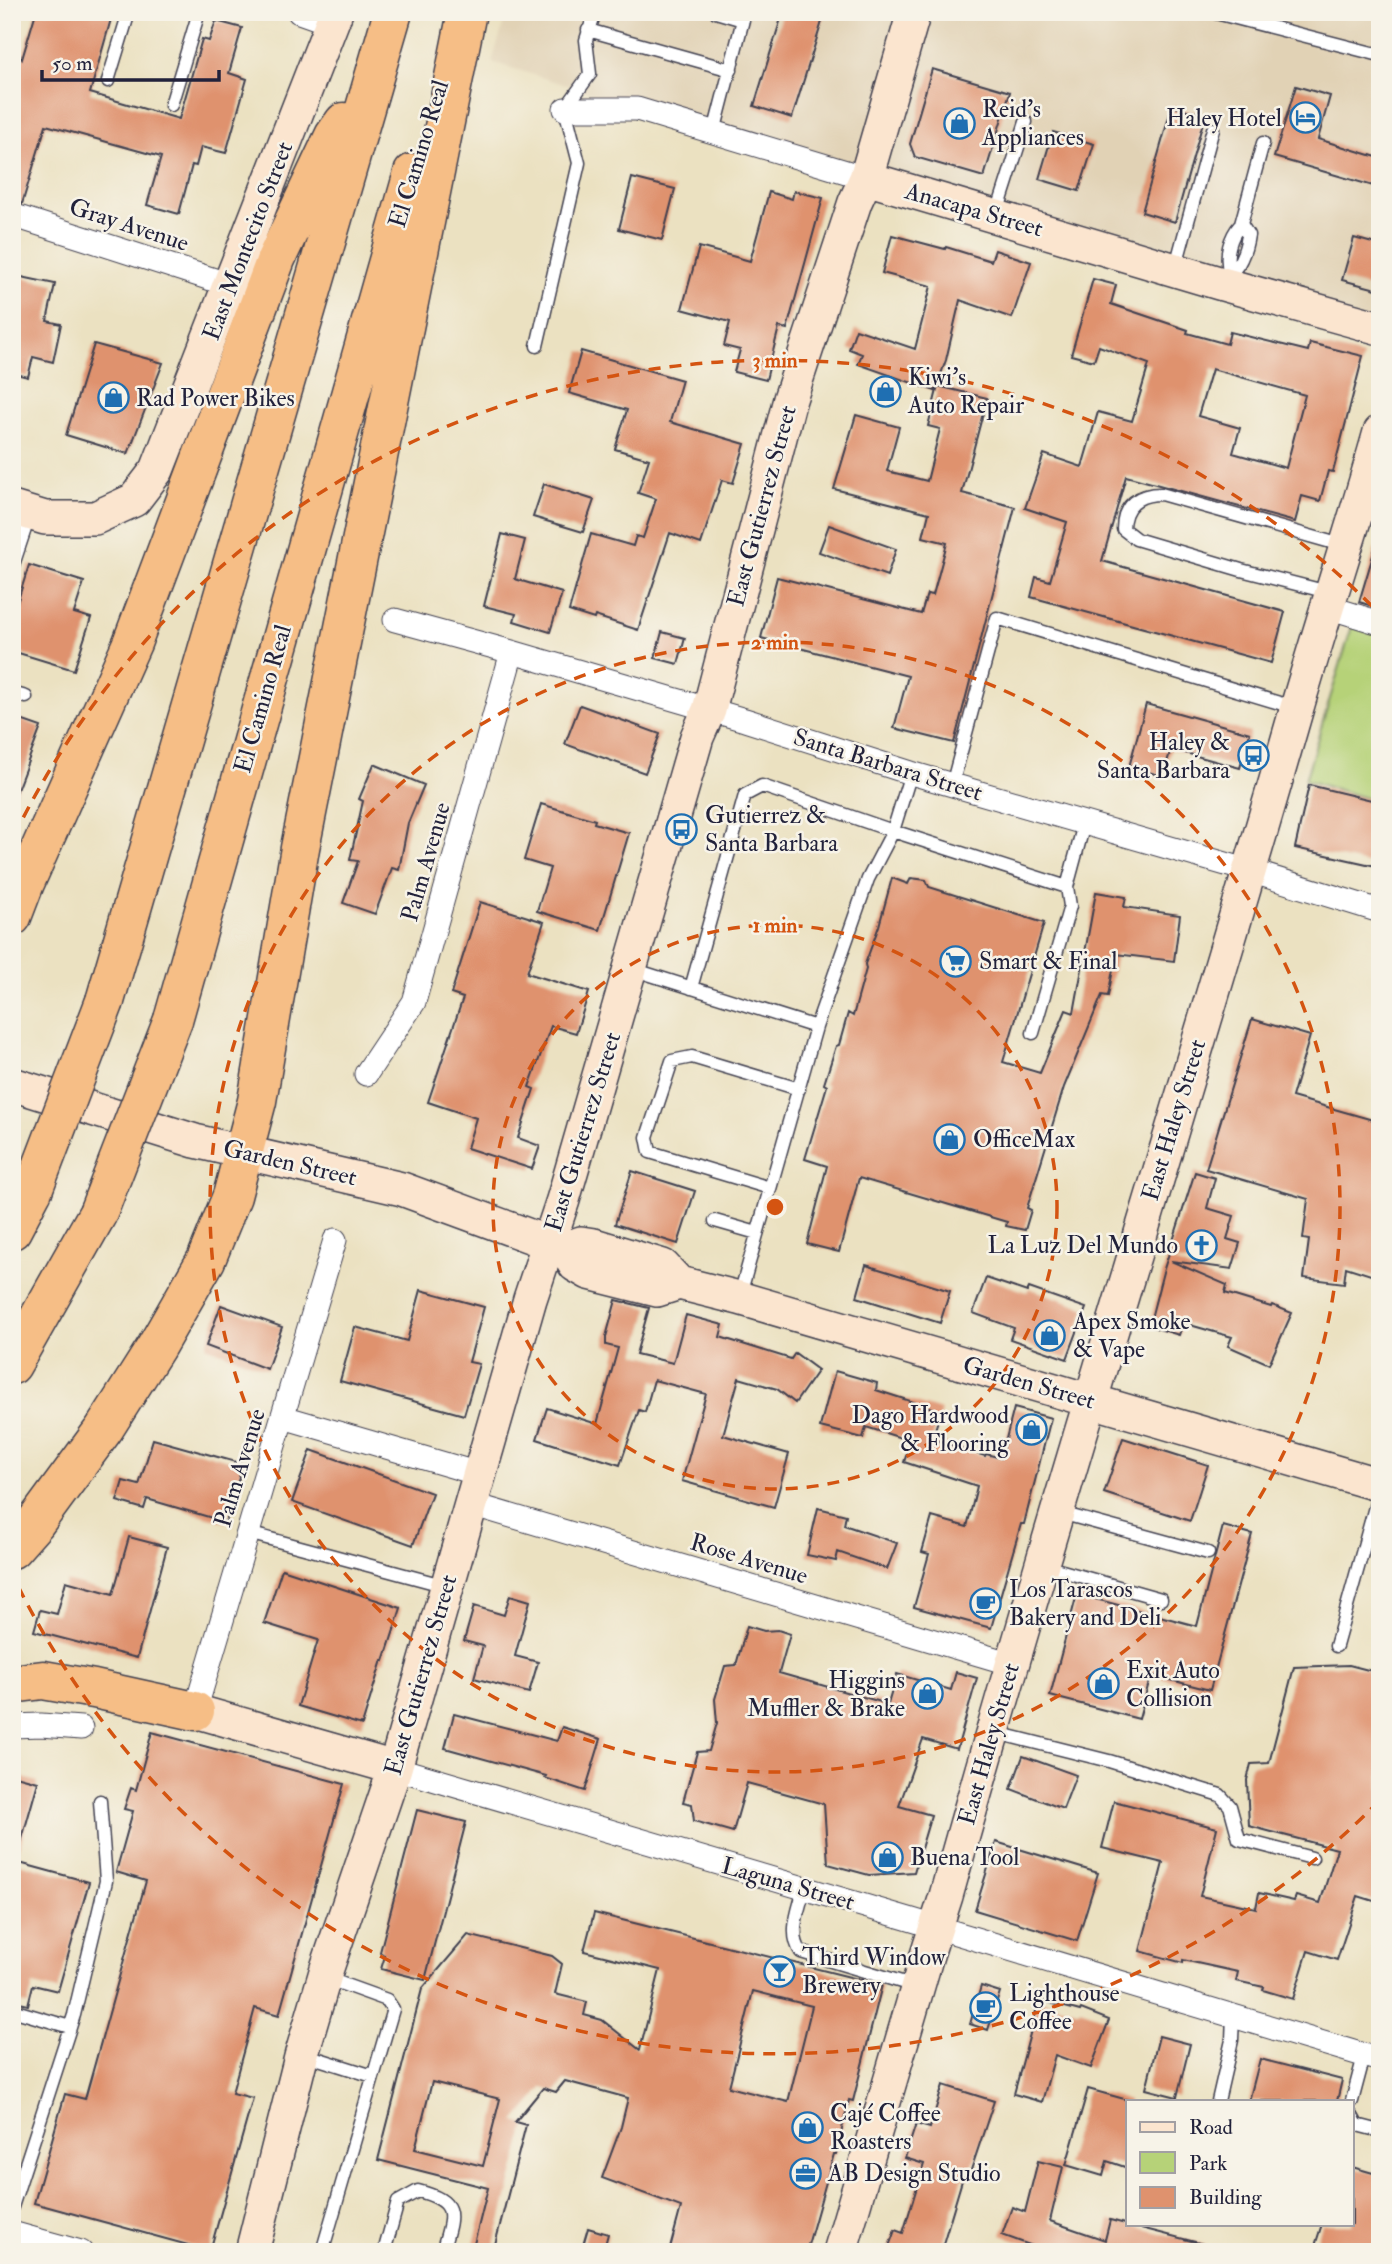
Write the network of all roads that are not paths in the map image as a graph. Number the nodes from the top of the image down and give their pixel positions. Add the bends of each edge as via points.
1 (129, 12) edge
2 (199, 12) edge
3 (299, 12) edge
4 (393, 12) edge
5 (465, 12) edge
6 (595, 12) edge
7 (716, 12) edge
8 (914, 12) edge
9 (1212, 12) edge
10 (744, 16) edge
11 (335, 18) edge
12 (589, 30) junction
13 (1380, 55) edge
14 (730, 70) junction
15 (108, 81) dead end
16 (371, 82) junction
17 (171, 106) dead end
18 (565, 109) junction
19 (1026, 122) dead end
20 (1213, 129) dead end
21 (714, 132) junction
22 (1263, 143) dead end
23 (866, 178) junction
24 (12, 215) edge
25 (996, 216) junction
26 (1175, 270) junction
27 (1228, 278) junction
28 (230, 285) junction
29 (1380, 328) edge
30 (537, 346) dead end
31 (1379, 435) edge
32 (21, 511) edge
33 (1346, 547) junction
34 (12, 568) edge
35 (1330, 600) junction
36 (395, 620) dead end
37 (1380, 623) edge
38 (512, 652) junction
39 (12, 693) edge
40 (26, 697) dead end
41 (1297, 709) junction
42 (709, 710) junction
43 (911, 774) junction
44 (952, 785) junction
45 (1084, 824) junction
46 (893, 831) junction
47 (1250, 871) junction
48 (1067, 887) junction
49 (1380, 911) edge
50 (12, 917) edge
51 (632, 968) junction
52 (691, 988) junction
53 (816, 1027) junction
54 (1033, 1033) dead end
55 (366, 1074) dead end
56 (12, 1083) edge
57 (799, 1088) junction
58 (243, 1153) junction
59 (770, 1188) junction
60 (715, 1221) dead end
61 (12, 1230) edge
62 (757, 1233) junction
63 (335, 1240) dead end
64 (557, 1246) junction
65 (739, 1298) junction
66 (12, 1366) edge
67 (1090, 1400) junction
68 (283, 1417) junction
69 (1380, 1487) edge
70 (475, 1489) junction
71 (1057, 1512) junction
72 (248, 1533) junction
73 (12, 1549) edge
74 (1208, 1553) dead end
75 (1041, 1565) junction
76 (446, 1586) junction
77 (1161, 1599) dead end
78 (1336, 1646) dead end
79 (1012, 1664) junction
80 (12, 1684) edge
81 (195, 1711) junction
82 (12, 1726) edge
83 (81, 1728) dead end
84 (992, 1732) junction
85 (395, 1769) junction
86 (100, 1801) dead end
87 (1312, 1858) dead end
88 (804, 1889) junction
89 (935, 1927) junction
90 (325, 1978) junction
91 (918, 1986) junction
92 (12, 2010) edge
93 (1233, 2017) junction
94 (71, 2027) junction
95 (302, 2053) junction
96 (1372, 2058) edge
97 (373, 2076) junction
98 (1218, 2100) edge
99 (1352, 2100) edge
100 (1354, 2120) edge
101 (1380, 2131) edge
102 (12, 2207) edge
103 (12, 2233) edge
104 (80, 2252) edge
105 (252, 2252) edge
106 (321, 2252) edge
107 (384, 2252) edge
108 (442, 2252) edge
109 (840, 2252) edge

1 - 15 lane
2 - 17 lane
3 - 11 street
4 - 16 highway
5 - 58 highway via 300,848 260,1088
5 - 66 highway, El Camino Real, bridge via 397,226 173,1020 98,1213
6 - 12 lane
7 - 10 lane
8 - 23 main road, East Gutierrez Street
9 - 13 lane
10 - 14 lane
11 - 28 main road, East Montecito Street
12 - 14 lane
12 - 18 lane via 590,74
14 - 21 lane
16 - 50 highway via 334,136 276,259 132,643
16 - 61 highway, bridge via 105,1001 33,1190
18 - 21 street, Anacapa Street via 637,109
18 - 30 lane via 579,163
19 - 25 lane
20 - 26 lane
21 - 23 street, Anacapa Street
22 - 27 lane via 1241,224 1247,241
23 - 25 main road, Anacapa Street
23 - 42 main road, East Gutierrez Street via 790,399
24 - 28 street, Gray Avenue
25 - 26 main road, Anacapa Street
26 - 27 main road, Anacapa Street
27 - 29 main road, Anacapa Street
28 - 32 main road, East Montecito Street via 157,470 134,500 95,518 46,518
31 - 33 main road, East Haley Street
32 - 34 lane
33 - 35 main road, East Haley Street
33 - 35 lane via 1161,494 1135,499 1123,522 1123,528 1136,540
35 - 37 street
35 - 41 main road, East Haley Street
36 - 38 street, Santa Barbara Street
38 - 42 street, Santa Barbara Street
38 - 55 street, Palm Avenue via 414,1002
39 - 40 lane
41 - 44 lane via 997,618
41 - 47 main road, East Haley Street
42 - 43 street, Santa Barbara Street
42 - 51 main road, East Gutierrez Street via 697,737
43 - 44 street, Santa Barbara Street
43 - 46 lane
44 - 45 street, Santa Barbara Street
45 - 47 street, Santa Barbara Street
45 - 48 lane
46 - 48 lane
46 - 52 lane via 762,786 746,795
46 - 53 lane via 868,879
47 - 49 street, Santa Barbara Street
47 - 67 main road, East Haley Street
48 - 54 lane via 1070,906
51 - 52 lane
51 - 64 main road, East Gutierrez Street
52 - 53 lane
53 - 57 lane
56 - 58 main road, Garden Street
57 - 59 lane
57 - 59 lane via 692,1056 672,1061 647,1137 650,1152
58 - 64 main road, Garden Street via 402,1189
58 - 73 highway via 232,1196 206,1260 156,1347 104,1429
59 - 62 lane
60 - 62 lane
62 - 65 lane
63 - 68 street, Palm Avenue
64 - 65 main road, Garden Street via 581,1243 605,1248 663,1266 679,1283
64 - 70 main road, East Gutierrez Street via 530,1299
65 - 67 main road, Garden Street
67 - 69 main road, Garden Street
67 - 71 main road, East Haley Street
68 - 70 street, Rose Avenue
68 - 72 street, Palm Avenue
69 - 78 lane
70 - 76 main road, East Gutierrez Street
70 - 79 street, Rose Avenue
71 - 74 lane
71 - 75 main road, East Haley Street
72 - 76 lane
72 - 81 street, Palm Avenue
75 - 77 lane
75 - 79 main road, East Haley Street
76 - 85 main road, East Gutierrez Street
79 - 84 main road, East Haley Street
80 - 81 highway via 43,1680
81 - 85 main road, Laguna Street
82 - 83 street
84 - 87 lane via 1220,1795 1230,1806 1239,1839
84 - 89 main road, East Haley Street
85 - 88 street, Laguna Street
85 - 90 main road, East Gutierrez Street
86 - 94 lane via 106,1881
88 - 89 street, Laguna Street
88 - 91 lane via 793,1934 801,1952
89 - 91 main road, East Haley Street
89 - 93 street, Laguna Street
90 - 95 main road, East Gutierrez Street
90 - 97 lane via 387,2000 393,2008
91 - 109 main road, East Haley Street
92 - 94 lane
93 - 96 street, Laguna Street
93 - 98 lane
94 - 102 lane
95 - 97 lane
95 - 105 main road, East Gutierrez Street
96 - 99 lane
97 - 106 lane
100 - 101 lane via 1357,2125
103 - 104 street
107 - 108 lane via 398,2202 418,2191 438,2196 448,2205 452,2217

